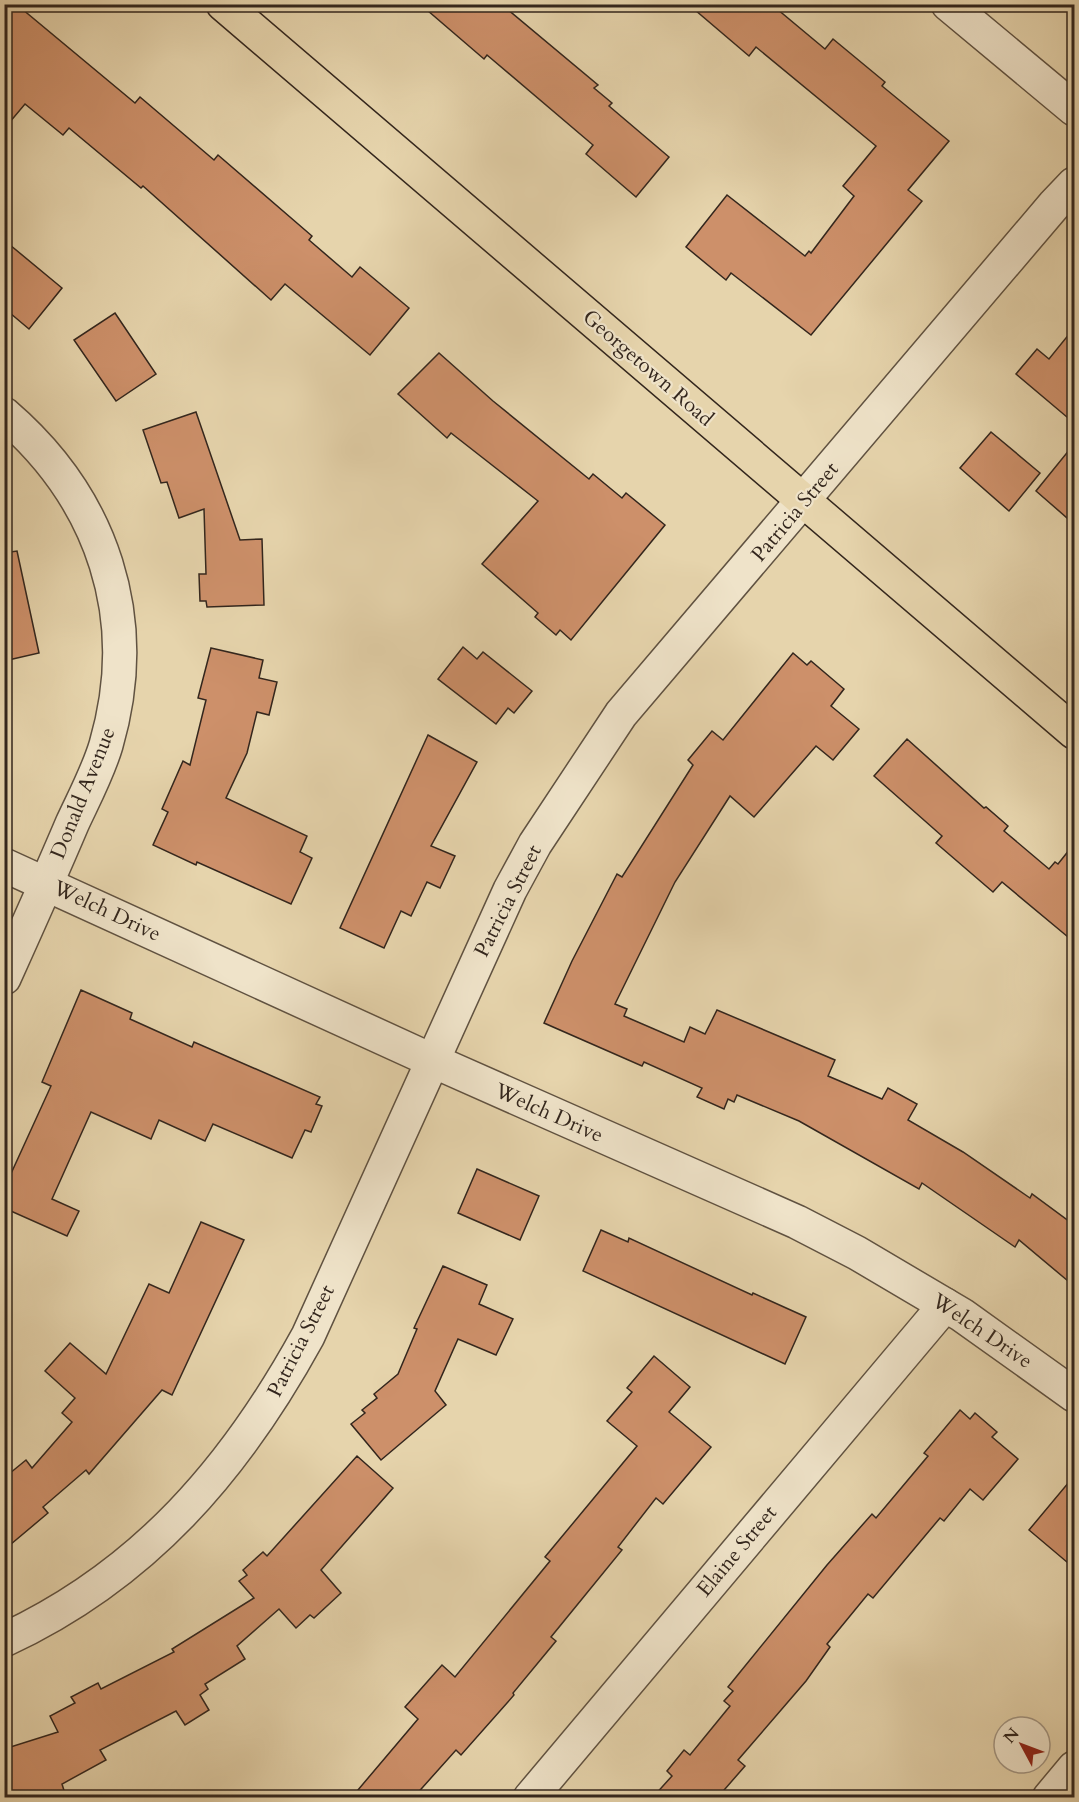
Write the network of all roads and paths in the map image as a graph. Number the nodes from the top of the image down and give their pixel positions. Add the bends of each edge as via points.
1 (223, 4) edge
2 (948, 4) edge
3 (1074, 110) edge
4 (1074, 184) edge
5 (4, 414) edge
6 (804, 502) junction
7 (1074, 732) edge
8 (4, 865) edge
9 (46, 883) junction
10 (4, 978) edge
11 (431, 1060) junction
12 (945, 1305) junction
13 (1074, 1395) edge
14 (4, 1640) edge
15 (1074, 1768) edge
16 (530, 1797) edge
17 (1049, 1797) edge

1 - 6 main road, Georgetown Road
2 - 3 street
4 - 6 street, Patricia Street
5 - 9 street, Donald Avenue via 49,458 87,514 110,573 119,629 121,664 105,747
6 - 7 main road, Georgetown Road
6 - 11 street, Patricia Street via 601,742 526,859
8 - 9 street, Welch Drive
9 - 10 street, Donald Avenue
9 - 11 street, Welch Drive
11 - 12 street, Welch Drive via 797,1222
11 - 14 street, Patricia Street via 308,1336 248,1435 207,1487 137,1556 82,1598
12 - 13 street, Welch Drive
12 - 16 street, Elaine Street
15 - 17 street

